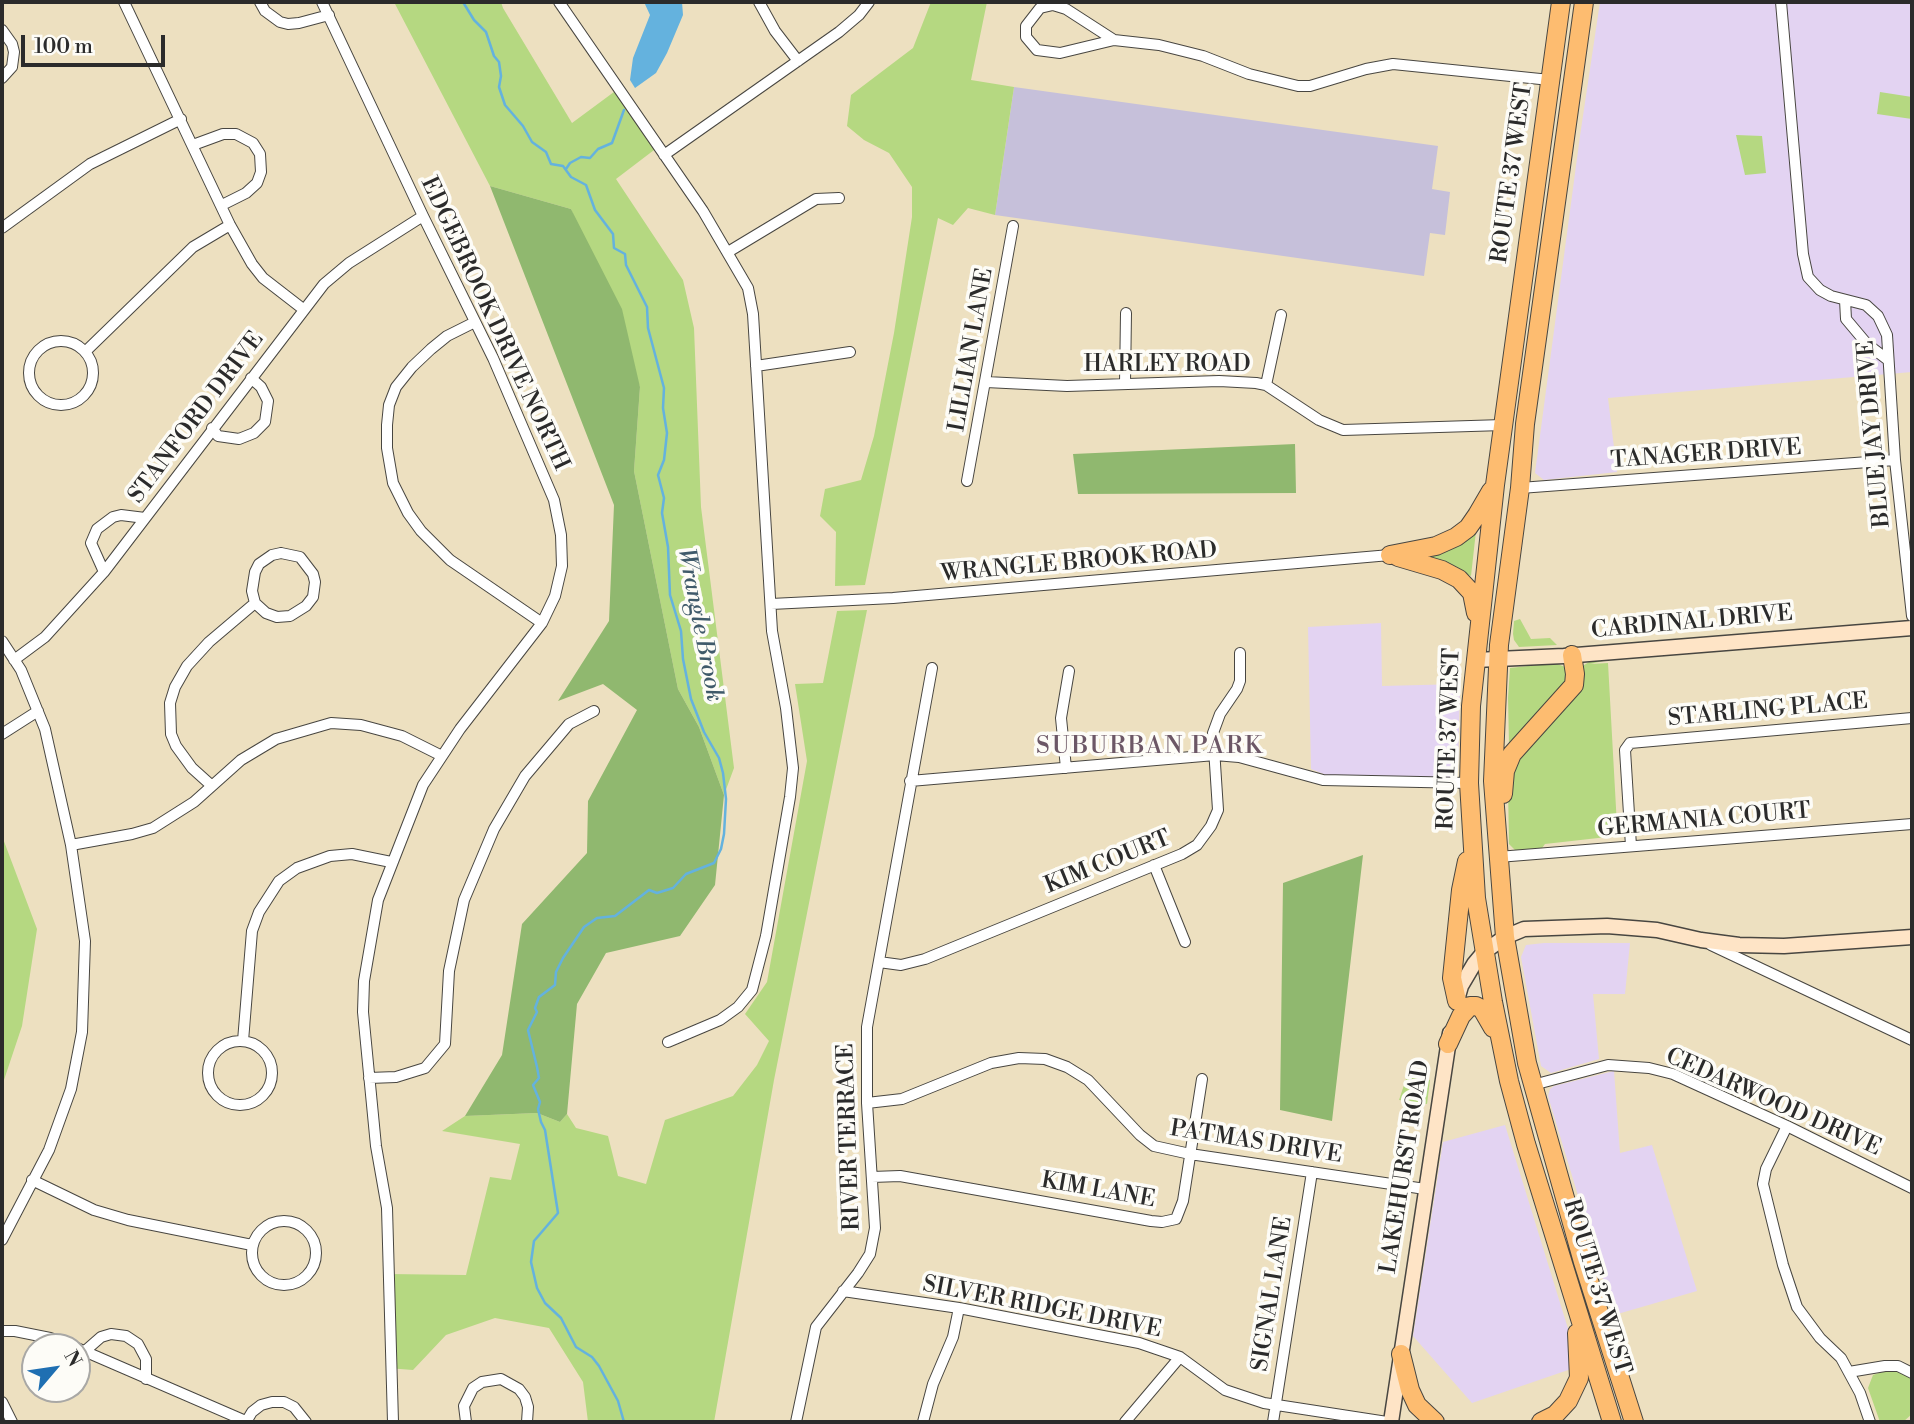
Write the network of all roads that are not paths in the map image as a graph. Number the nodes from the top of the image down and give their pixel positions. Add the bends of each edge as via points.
1 (124, 2) edge
2 (260, 2) edge
3 (323, 2) edge
4 (559, 2) edge
5 (759, 2) edge
6 (869, 2) edge
7 (1561, 2) edge
8 (1584, 2) edge
9 (1781, 2) edge
10 (329, 15) junction
11 (2, 30) edge
12 (1114, 40) junction
13 (798, 61) junction
14 (2, 78) edge
15 (1550, 80) junction
16 (181, 119) junction
17 (193, 145) junction
18 (664, 155) junction
19 (839, 198) dead end
20 (222, 205) junction
21 (423, 216) junction
22 (230, 225) junction
23 (1013, 226) dead end
24 (2, 228) edge
25 (728, 252) junction
26 (1845, 300) junction
27 (303, 309) junction
28 (1126, 313) dead end
29 (1281, 315) dead end
30 (475, 322) junction
31 (86, 351) junction
32 (850, 352) dead end
33 (1888, 360) junction
34 (755, 366) junction
35 (251, 378) junction
36 (986, 383) junction
37 (1125, 383) junction
38 (1266, 385) junction
39 (1503, 425) junction
40 (212, 428) junction
41 (1895, 460) junction
42 (967, 481) dead end
43 (1495, 485) junction
44 (1520, 488) junction
45 (145, 518) junction
46 (1390, 555) junction
47 (104, 572) junction
48 (255, 603) junction
49 (771, 604) junction
50 (1912, 616) edge
51 (542, 623) junction
52 (1479, 626) junction
53 (1912, 628) edge
54 (2, 641) edge
55 (1240, 653) dead end
56 (1572, 655) junction
57 (1498, 659) junction
58 (14, 660) junction
59 (1475, 660) junction
60 (932, 668) dead end
61 (1069, 671) dead end
62 (38, 711) junction
63 (594, 711) dead end
64 (1912, 718) edge
65 (2, 734) edge
66 (1215, 755) junction
67 (442, 756) junction
68 (1066, 768) junction
69 (910, 780) junction
70 (1469, 783) junction
71 (212, 786) junction
72 (1912, 824) edge
73 (1472, 838) junction
74 (71, 845) junction
75 (1631, 846) junction
76 (1498, 853) junction
77 (391, 862) junction
78 (1154, 865) junction
79 (1505, 937) junction
80 (1912, 937) edge
81 (1701, 940) junction
82 (1185, 942) dead end
83 (1484, 952) junction
84 (879, 962) junction
85 (1457, 1001) junction
86 (1912, 1040) edge
87 (243, 1041) junction
88 (668, 1042) dead end
89 (1501, 1043) junction
90 (1448, 1044) junction
91 (369, 1078) junction
92 (1202, 1079) dead end
93 (1533, 1085) junction
94 (867, 1102) junction
95 (1787, 1126) junction
96 (1190, 1154) junction
97 (1312, 1172) junction
98 (872, 1177) junction
99 (32, 1180) junction
100 (1912, 1188) edge
101 (1425, 1189) junction
102 (2, 1240) edge
103 (252, 1245) junction
104 (843, 1291) junction
105 (1572, 1292) junction
106 (959, 1308) junction
107 (2, 1331) edge
108 (25, 1333) edge
109 (91, 1342) edge
110 (91, 1354) edge
111 (1401, 1354) junction
112 (1180, 1357) junction
113 (1849, 1372) junction
114 (1912, 1373) edge
115 (146, 1379) junction
116 (2, 1402) edge
117 (1276, 1404) junction
118 (12, 1422) edge
119 (247, 1422) edge
120 (306, 1422) edge
121 (393, 1422) edge
122 (466, 1422) edge
123 (527, 1422) edge
124 (796, 1422) edge
125 (923, 1422) edge
126 (1125, 1422) edge
127 (1273, 1422) edge
128 (1389, 1422) edge
129 (1435, 1422) edge
130 (1541, 1422) edge
131 (1612, 1422) edge
132 (1634, 1422) edge
133 (1870, 1422) edge

1 - 16 street
2 - 10 street via 265,11 288,24
3 - 10 street, EDGEBROOK DRIVE NORTH
4 - 18 street
5 - 13 street
6 - 13 street via 839,33
7 - 15 highway, ROUTE 37 WEST
8 - 44 highway, ROUTE 37 WEST
9 - 26 street, BLUE JAY DRIVE via 1802,254 1808,277 1820,290
10 - 21 street, EDGEBROOK DRIVE NORTH
11 - 14 street via 14,52 12,67
12 - 12 street via 1054,5 1040,9 1026,26 1026,37 1042,52 1060,53
12 - 15 street via 1192,53 1298,86 1393,64
13 - 18 street
15 - 39 highway, ROUTE 37 WEST
16 - 17 street
16 - 24 street via 90,164
17 - 20 street
17 - 20 street via 236,134 253,143 260,154 257,183
18 - 25 street
19 - 25 street via 816,199
20 - 22 street
21 - 27 street, STANFORD DRIVE via 349,263
21 - 30 street, EDGEBROOK DRIVE NORTH
22 - 27 street via 262,278
22 - 31 street via 193,247
23 - 36 street, LILLIAN LANE
25 - 34 street via 748,288
26 - 33 street via 1846,319
26 - 33 street, BLUE JAY DRIVE via 1866,305 1878,316 1886,335
27 - 35 street, STANFORD DRIVE
28 - 37 street
29 - 38 street
30 - 51 street, EDGEBROOK DRIVE NORTH via 554,500 562,566
30 - 51 street via 431,349 396,387 387,425 393,483 421,531 450,560
31 - 31 street via 69,341 49,342 40,348 29,375 37,394 57,405 78,401 87,393 94,372
32 - 34 street
33 - 41 street, BLUE JAY DRIVE
34 - 49 street
35 - 40 street, STANFORD DRIVE
35 - 40 street via 268,401 265,422 239,439 219,436
36 - 37 street, HARLEY ROAD
36 - 42 street, LILLIAN LANE
37 - 38 street, HARLEY ROAD
38 - 39 street, HARLEY ROAD via 1318,420 1343,430
39 - 43 highway, ROUTE 37 WEST
40 - 45 street, STANFORD DRIVE
41 - 44 street, TANAGER DRIVE
41 - 50 street, BLUE JAY DRIVE
43 - 46 highway via 1478,515 1456,537 1437,546
43 - 52 highway, ROUTE 37 WEST
44 - 57 highway, ROUTE 37 WEST
45 - 47 street, STANFORD DRIVE
45 - 47 street via 121,515 97,529 91,543
46 - 49 street, WRANGLE BROOK ROAD via 906,597
46 - 52 highway via 1442,570 1467,585
47 - 58 street, STANFORD DRIVE via 45,637
48 - 48 street via 277,617 290,616 306,606 315,582 306,562 281,553 259,564 252,591
48 - 71 street via 187,666 170,703 176,746
49 - 88 street via 793,768 755,984 738,1007 720,1020
51 - 67 street, EDGEBROOK DRIVE NORTH
52 - 59 highway, ROUTE 37 WEST
53 - 56 main road, CARDINAL DRIVE
54 - 58 street
55 - 66 street, KIM COURT via 1240,681 1215,726
56 - 57 main road, CARDINAL DRIVE
56 - 76 highway via 1574,685 1508,761
57 - 59 main road, CARDINAL DRIVE
57 - 76 highway, ROUTE 37 WEST via 1493,781
58 - 62 street
59 - 70 highway, ROUTE 37 WEST
60 - 69 street, RIVER TERRACE
61 - 68 street via 1061,718
62 - 65 street
62 - 74 street
63 - 91 street via 569,724 525,776 494,829 464,900 449,971 445,1044 425,1068 396,1077
64 - 75 street, STARLING PLACE via 1627,745
66 - 68 street
66 - 70 street via 1323,780
66 - 78 street, KIM COURT via 1218,803 1211,826 1192,849
67 - 71 street via 402,736 361,724 331,723 276,739 241,760
67 - 77 street, EDGEBROOK DRIVE NORTH via 423,785
68 - 69 street
69 - 84 street, RIVER TERRACE
70 - 73 highway, ROUTE 37 WEST
71 - 74 street via 153,828
72 - 75 street, GERMANIA COURT
73 - 83 highway, ROUTE 37 WEST
73 - 85 highway via 1461,890 1452,978
74 - 99 street via 85,942 82,1032 71,1088 49,1150
75 - 76 street, GERMANIA COURT
76 - 79 highway, ROUTE 37 WEST
77 - 87 street via 352,854 330,856 279,881 252,931
77 - 91 street, EDGEBROOK DRIVE NORTH via 378,900 364,981
78 - 82 street
78 - 84 street, KIM COURT via 925,959 901,965
79 - 81 main road via 1524,929 1607,926
79 - 83 main road, LAKEHURST ROAD
79 - 93 highway, ROUTE 37 WEST
80 - 81 main road via 1784,946
81 - 86 street
83 - 85 main road, LAKEHURST ROAD via 1461,986
83 - 89 highway, ROUTE 37 WEST
84 - 94 street, RIVER TERRACE via 867,1027
85 - 90 main road, LAKEHURST ROAD
87 - 87 street via 222,1046 209,1063 210,1085 216,1095 235,1105 255,1102 272,1077 262,1049
89 - 90 highway via 1485,1013 1470,1006
89 - 105 highway, ROUTE 37 WEST via 1523,1133
90 - 101 main road, LAKEHURST ROAD
91 - 121 street, EDGEBROOK DRIVE NORTH via 387,1208
92 - 96 street, KIM LANE
93 - 95 street, CEDARWOOD DRIVE via 1608,1065 1648,1068 1673,1074
93 - 132 highway, ROUTE 37 WEST
94 - 96 street, PATMAS DRIVE via 902,1099 991,1063 1045,1059 1088,1080 1154,1146
94 - 98 street, RIVER TERRACE
95 - 100 street, CEDARWOOD DRIVE
95 - 113 street via 1766,1169 1766,1200 1797,1307
96 - 97 street, PATMAS DRIVE
96 - 98 street, KIM LANE via 1180,1214 1162,1222 900,1176
97 - 101 street, PATMAS DRIVE
97 - 117 street, SIGNAL LANE
98 - 104 street, RIVER TERRACE via 875,1228 870,1254
99 - 102 street
99 - 103 street via 94,1210
101 - 111 main road, LAKEHURST ROAD
103 - 103 street via 259,1275 278,1286 299,1282 314,1266 315,1245 304,1228 294,1223 273,1222
104 - 106 street, SILVER RIDGE DRIVE
104 - 124 street, RIVER TERRACE via 816,1327
105 - 130 highway via 1579,1378 1568,1401
105 - 131 highway, ROUTE 37 WEST
106 - 112 street, SILVER RIDGE DRIVE via 1139,1343
106 - 125 street
107 - 108 street
109 - 115 street via 111,1334 126,1336 138,1344 146,1359
110 - 115 street
111 - 128 main road, LAKEHURST ROAD
111 - 129 highway via 1417,1405
112 - 117 street, SILVER RIDGE DRIVE via 1226,1390
112 - 126 street
113 - 114 street via 1898,1366
113 - 133 street
115 - 119 street
116 - 118 street
117 - 127 street, SIGNAL LANE
117 - 128 street, SILVER RIDGE DRIVE
119 - 120 street via 261,1405 284,1402
122 - 123 street via 464,1406 473,1388 501,1379 525,1397

